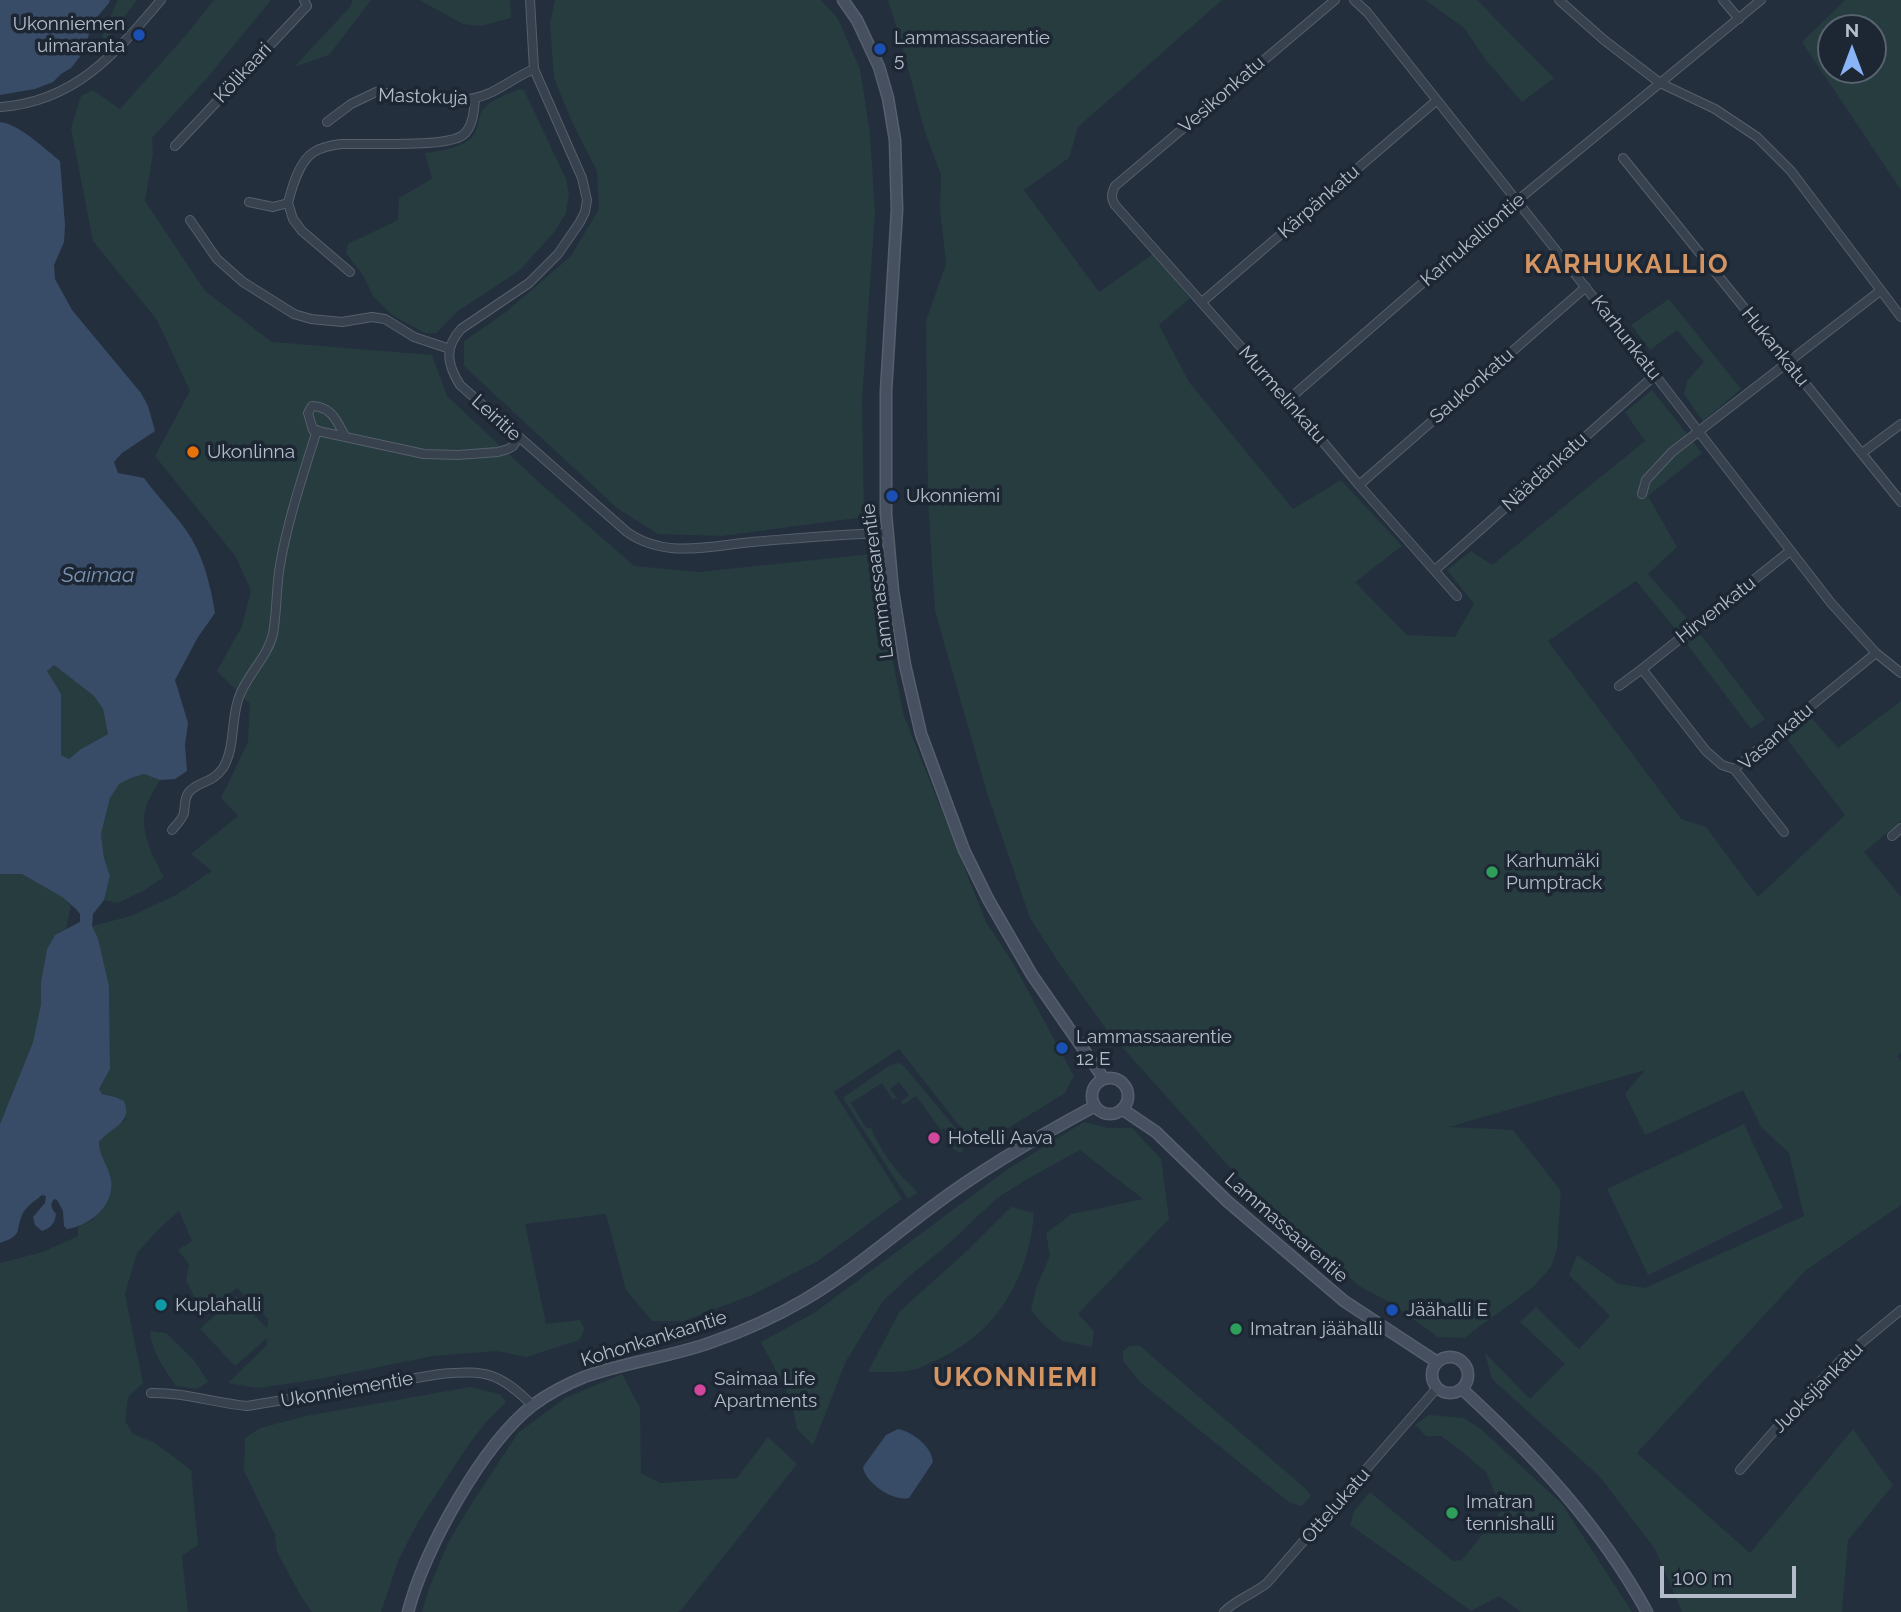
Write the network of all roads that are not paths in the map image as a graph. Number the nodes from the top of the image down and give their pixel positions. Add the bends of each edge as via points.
1 (161, 0) edge
2 (530, 0) edge
3 (843, 0) edge
4 (1335, 0) edge
5 (1354, 0) edge
6 (1559, 0) edge
7 (1723, 0) edge
8 (1761, 0) edge
9 (308, 2) edge
10 (1739, 19) junction
11 (534, 69) junction
12 (1660, 83) junction
13 (474, 99) junction
14 (1436, 101) junction
15 (0, 107) edge
16 (327, 122) dead end
17 (175, 146) dead end
18 (1623, 158) dead end
19 (1112, 193) joint
20 (1518, 200) junction
21 (249, 202) dead end
22 (288, 203) junction
23 (190, 220) dead end
24 (350, 272) dead end
25 (1586, 288) junction
26 (1880, 291) junction
27 (1202, 302) junction
28 (1901, 317) edge
29 (450, 349) junction
30 (1788, 363) junction
31 (1655, 375) junction
32 (1288, 400) junction
33 (1901, 424) edge
34 (315, 430) junction
35 (1700, 432) junction
36 (345, 436) junction
37 (519, 437) junction
38 (1862, 453) junction
39 (1359, 485) junction
40 (1642, 494) dead end
41 (1901, 502) edge
42 (887, 533) junction
43 (1790, 551) junction
44 (1435, 570) junction
45 (1457, 596) dead end
46 (1875, 653) junction
47 (1642, 669) junction
48 (1901, 673) edge
49 (1619, 686) dead end
50 (1734, 769) junction
51 (1901, 828) edge
52 (172, 830) dead end
53 (1784, 832) dead end
54 (1892, 836) dead end
55 (1104, 1079) junction
56 (1095, 1106) junction
57 (1122, 1109) junction
58 (1901, 1310) edge
59 (1437, 1362) junction
60 (1437, 1388) junction
61 (1462, 1389) junction
62 (150, 1393) dead end
63 (533, 1406) junction
64 (1740, 1470) dead end
65 (408, 1612) edge
66 (1224, 1612) edge
67 (1647, 1612) edge

1 - 15 street via 112,54 74,85 38,101
2 - 11 street
3 - 42 street, Lammassaarentie via 879,67 897,163 885,403
4 - 19 street, Vesikonkatu
5 - 14 street, Karhunkatu
6 - 12 street
7 - 10 street
8 - 10 street, Karhukalliontie
9 - 17 street, Kölikaari
10 - 12 street, Karhukalliontie
11 - 13 street, Mastokuja
11 - 29 street via 582,178 585,212 541,272 461,329
12 - 20 street, Karhukalliontie
12 - 26 street via 1757,137 1791,171
13 - 16 street, Mastokuja via 376,92
13 - 22 street via 468,130 448,141 341,144 311,153
14 - 20 street, Karhunkatu
14 - 27 street, Kärpänkatu
18 - 30 street, Hukankatu
19 - 27 street, Murmelinkatu via 1115,205
20 - 25 street, Karhunkatu
20 - 32 street, Karhukalliontie
21 - 22 street via 273,207
22 - 24 street via 302,231
23 - 29 street via 217,259 243,282 294,314 342,321 385,319 414,337
25 - 31 street, Karhunkatu
25 - 39 street, Saukonkatu
26 - 28 street
26 - 30 street
27 - 32 street, Murmelinkatu
29 - 37 street, Leiritie via 450,366 460,385
30 - 35 street
30 - 38 street, Hukankatu
31 - 35 street, Karhunkatu
31 - 44 street, Näädänkatu
32 - 39 street, Murmelinkatu
33 - 38 street
34 - 36 street
34 - 36 street via 307,413 312,406 322,406
34 - 52 street via 280,565 267,651 238,698 224,765 212,780 188,793
35 - 40 street via 1658,466
35 - 43 street, Karhunkatu
36 - 37 street via 424,454 458,455 508,449
37 - 42 street, Leiritie via 627,532 665,548
38 - 41 street, Hukankatu
39 - 44 street, Murmelinkatu
42 - 55 street, Lammassaarentie via 901,640 921,734 964,850 1032,975
43 - 46 street, Karhunkatu
43 - 47 street, Hirvenkatu
44 - 45 street, Murmelinkatu
46 - 48 street, Karhunkatu
46 - 50 street, Vasankatu
47 - 49 street, Hirvenkatu
47 - 50 street via 1706,751
50 - 53 street, Vasankatu
51 - 54 street
55 - 56 street via 1094,1087
55 - 57 street via 1117,1080 1126,1090
56 - 57 street via 1107,1113
56 - 63 street, Kohonkankaantie via 967,1182 802,1301 712,1343 584,1378
57 - 59 street, Lammassaarentie via 1156,1132 1227,1202 1343,1301
58 - 64 street, Juoksijankatu via 1843,1358
59 - 60 street via 1432,1375
59 - 61 street via 1450,1357 1463,1362 1468,1376
60 - 61 street via 1449,1393
60 - 66 street, Ottelukatu via 1268,1583
61 - 67 street via 1540,1466 1596,1532
62 - 63 street, Ukonniementie via 247,1406 471,1371 505,1381
63 - 65 street, Kohonkankaantie via 500,1438 463,1493 428,1555

